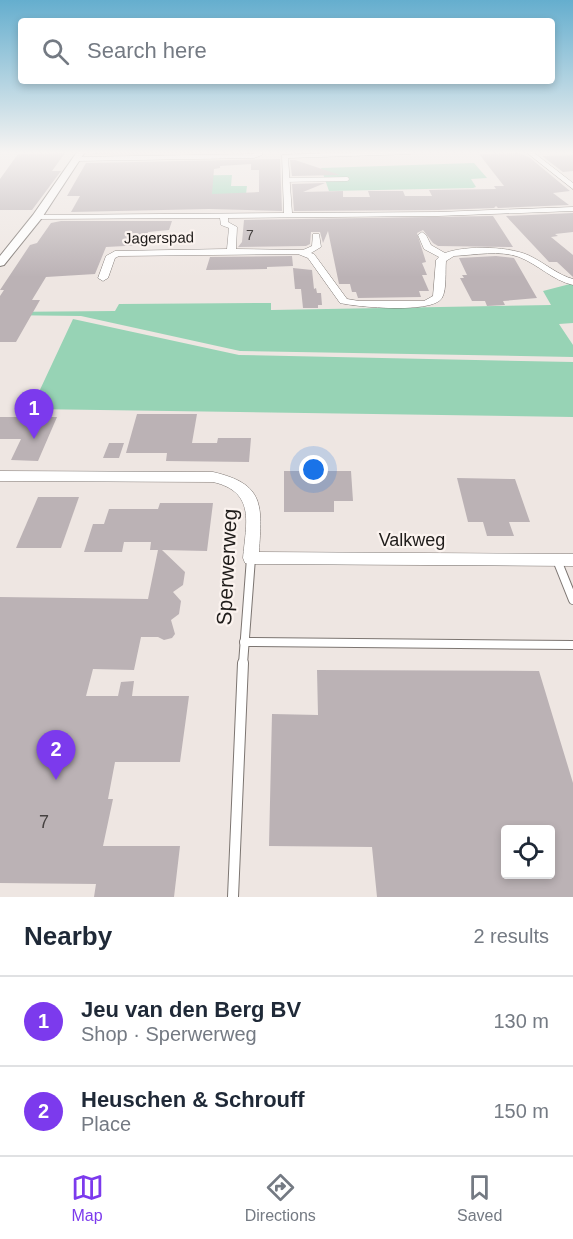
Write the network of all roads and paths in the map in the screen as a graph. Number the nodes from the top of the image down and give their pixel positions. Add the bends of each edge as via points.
1 (53, 194) edge
2 (287, 194) edge
3 (573, 209) edge
4 (288, 214) junction
5 (224, 216) junction
6 (37, 217) junction
7 (422, 235) dead end
8 (316, 236) dead end
9 (231, 251) junction
10 (305, 252) junction
11 (445, 256) junction
12 (0, 263) edge
13 (103, 278) dead end
14 (573, 282) edge
15 (0, 476) edge
16 (251, 558) junction
17 (565, 560) edge
18 (573, 600) edge
19 (244, 642) junction
20 (573, 645) edge
21 (233, 897) edge

1 - 6 street
2 - 4 street
3 - 4 street
4 - 5 street
5 - 6 street
5 - 9 street via 224,223 233,227
6 - 12 street
7 - 11 street via 427,247
8 - 10 street via 317,247
9 - 10 street, Jagerspad
9 - 13 street, Jagerspad via 118,253 111,256
10 - 11 street via 339,298 359,304 433,302 438,297 441,260
11 - 14 street via 516,253
15 - 16 street, Sperwerweg via 228,479 251,497
16 - 17 street, Valkweg
16 - 19 lane, Sperwerweg
17 - 18 lane
19 - 20 lane
19 - 21 lane, Sperwerweg

